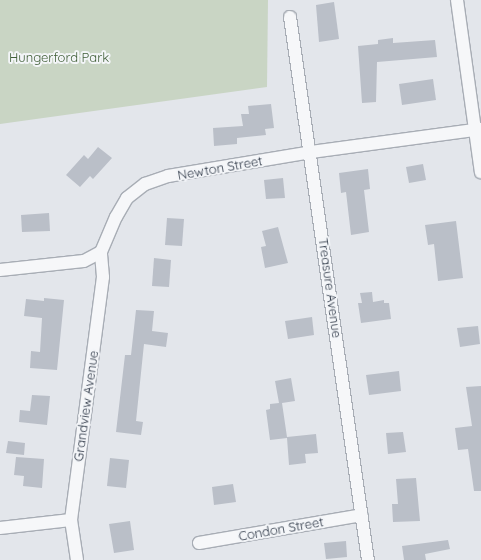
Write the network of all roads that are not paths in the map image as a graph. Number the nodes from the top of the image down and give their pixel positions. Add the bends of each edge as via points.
1 (457, 0) edge
2 (290, 17) dead end
3 (478, 129) edge
4 (311, 152) junction
5 (481, 172) edge
6 (101, 252) junction
7 (0, 270) edge
8 (362, 515) junction
9 (71, 520) junction
10 (0, 528) edge
11 (199, 543) dead end
12 (77, 560) edge
13 (368, 560) edge

1 - 3 street
2 - 4 street, Treasure Avenue
3 - 4 street, Newton Street
3 - 5 street
4 - 6 street, Newton Street via 168,176 145,184 127,198
4 - 8 street, Treasure Avenue
6 - 7 street via 84,261
6 - 9 street, Grandview Avenue via 103,277
8 - 11 street, Condon Street
8 - 13 street, Treasure Avenue
9 - 10 street
9 - 12 street, Grandview Avenue

